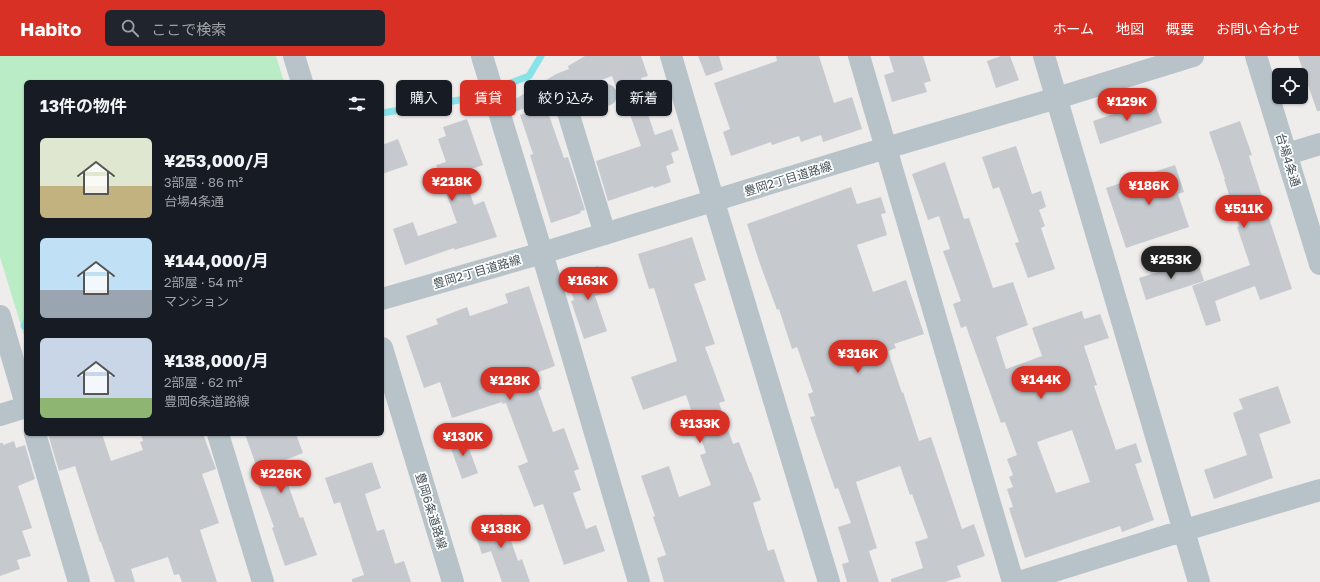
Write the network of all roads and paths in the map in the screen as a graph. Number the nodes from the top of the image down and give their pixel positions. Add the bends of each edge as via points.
1 (294, 56) edge
2 (482, 56) edge
3 (671, 56) edge
4 (859, 56) edge
5 (1044, 56) edge
6 (1193, 56) edge
7 (1256, 56) edge
8 (301, 80) edge
9 (1057, 98) junction
10 (570, 116) edge
11 (1320, 144) edge
12 (886, 148) junction
13 (1287, 154) junction
14 (714, 202) junction
15 (605, 234) junction
16 (542, 253) junction
17 (1320, 264) edge
18 (384, 298) edge
19 (0, 316) edge
20 (384, 355) edge
21 (24, 399) edge
22 (24, 407) edge
23 (0, 415) edge
24 (36, 436) edge
25 (219, 436) edge
26 (1320, 490) edge
27 (1184, 530) junction
28 (79, 582) edge
29 (263, 582) edge
30 (453, 582) edge
31 (639, 582) edge
32 (829, 582) edge
33 (1013, 582) edge
34 (1020, 582) edge
35 (1200, 582) edge

1 - 8 street
2 - 16 street
3 - 14 street
4 - 12 street
5 - 9 street
6 - 9 street, 豊岡2丁目道路線
7 - 13 street, 台場4条通
9 - 12 street, 豊岡2丁目道路線
9 - 27 street
10 - 15 street
11 - 13 street
12 - 14 street, 豊岡2丁目道路線
12 - 33 street
13 - 17 street, 台場4条通
14 - 15 street, 豊岡2丁目道路線
14 - 32 street
15 - 16 street, 豊岡2丁目道路線
16 - 18 street, 豊岡2丁目道路線
16 - 31 street
19 - 21 street
20 - 30 street, 豊岡6条道路線
22 - 23 street
24 - 28 street
25 - 29 street
26 - 27 street
27 - 34 street
27 - 35 street

